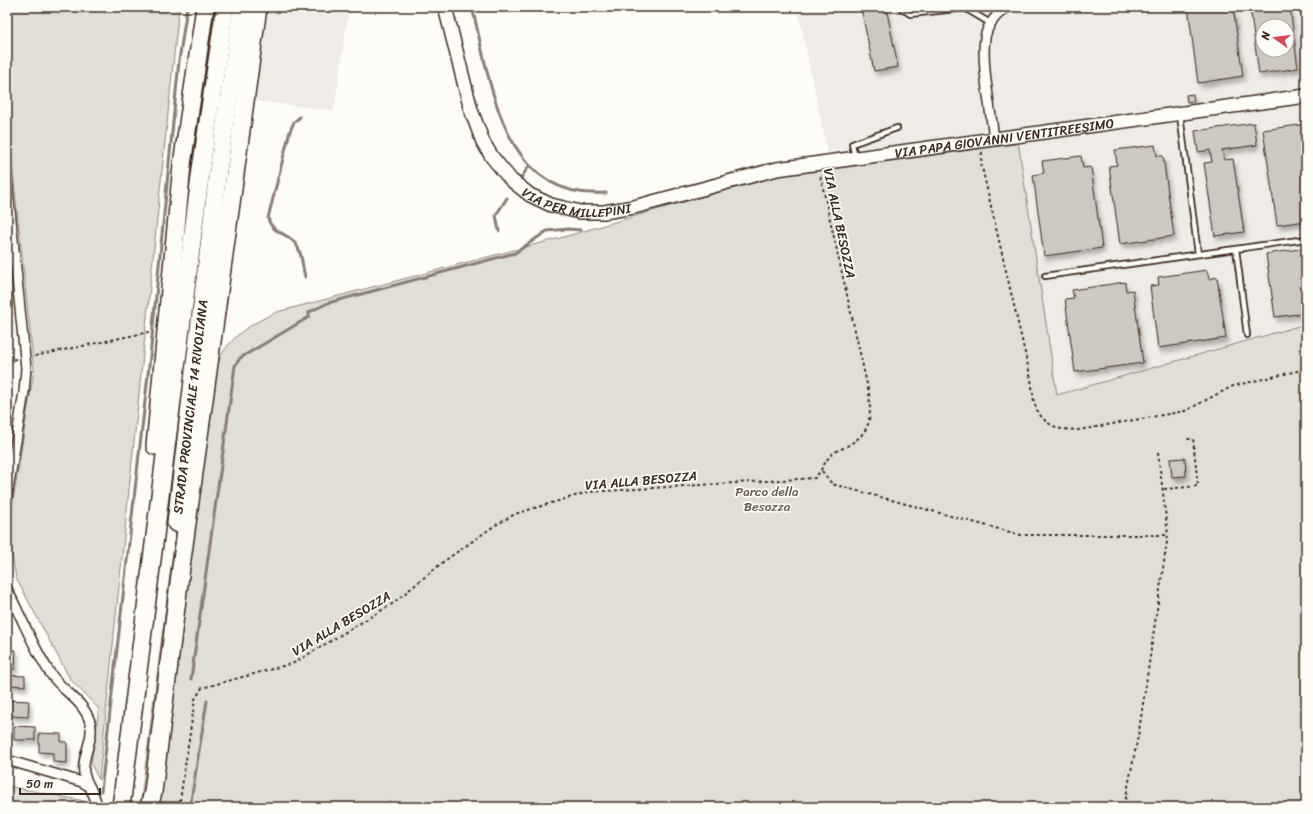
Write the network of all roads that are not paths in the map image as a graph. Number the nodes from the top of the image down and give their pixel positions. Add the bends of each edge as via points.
1 (205, 7) edge
2 (225, 7) edge
3 (242, 7) edge
4 (258, 7) edge
5 (445, 7) edge
6 (900, 7) edge
7 (1008, 7) edge
8 (990, 23) junction
9 (1306, 96) edge
10 (1180, 113) junction
11 (897, 128) dead end
12 (994, 139) junction
13 (855, 158) junction
14 (824, 163) joint
15 (7, 180) edge
16 (1306, 239) edge
17 (1236, 249) junction
18 (1198, 254) junction
19 (1045, 276) dead end
20 (1247, 335) dead end
21 (7, 496) edge
22 (7, 588) edge
23 (7, 760) edge
24 (90, 787) junction
25 (97, 807) edge
26 (113, 807) edge
27 (122, 807) edge
28 (139, 807) edge
29 (149, 807) edge

1 - 26 highway via 182,165 141,592
2 - 27 highway, STRADA PROVINCIALE 14 RIVOLTANA via 201,168
3 - 28 highway, STRADA PROVINCIALE 14 RIVOLTANA via 218,171
4 - 29 highway
5 - 14 street, VIA PER MILLEPINI via 471,110 486,147 511,180 530,195 546,203 580,212 610,212 777,169
6 - 8 lane via 910,14 965,8
7 - 8 street
8 - 12 street via 985,37 984,55
9 - 10 street, VIA PAPA GIOVANNI VENTITREESIMO
10 - 12 street, VIA PAPA GIOVANNI VENTITREESIMO
10 - 18 lane
11 - 13 lane via 852,144
12 - 13 street, VIA PAPA GIOVANNI VENTITREESIMO
13 - 14 street, VIA PAPA GIOVANNI VENTITREESIMO
15 - 21 street via 25,357 24,392
16 - 17 lane
17 - 18 lane
17 - 20 lane
18 - 19 lane
22 - 24 street via 47,669 80,704 89,719 91,731 83,767
23 - 24 street via 82,782
24 - 25 street via 96,798

